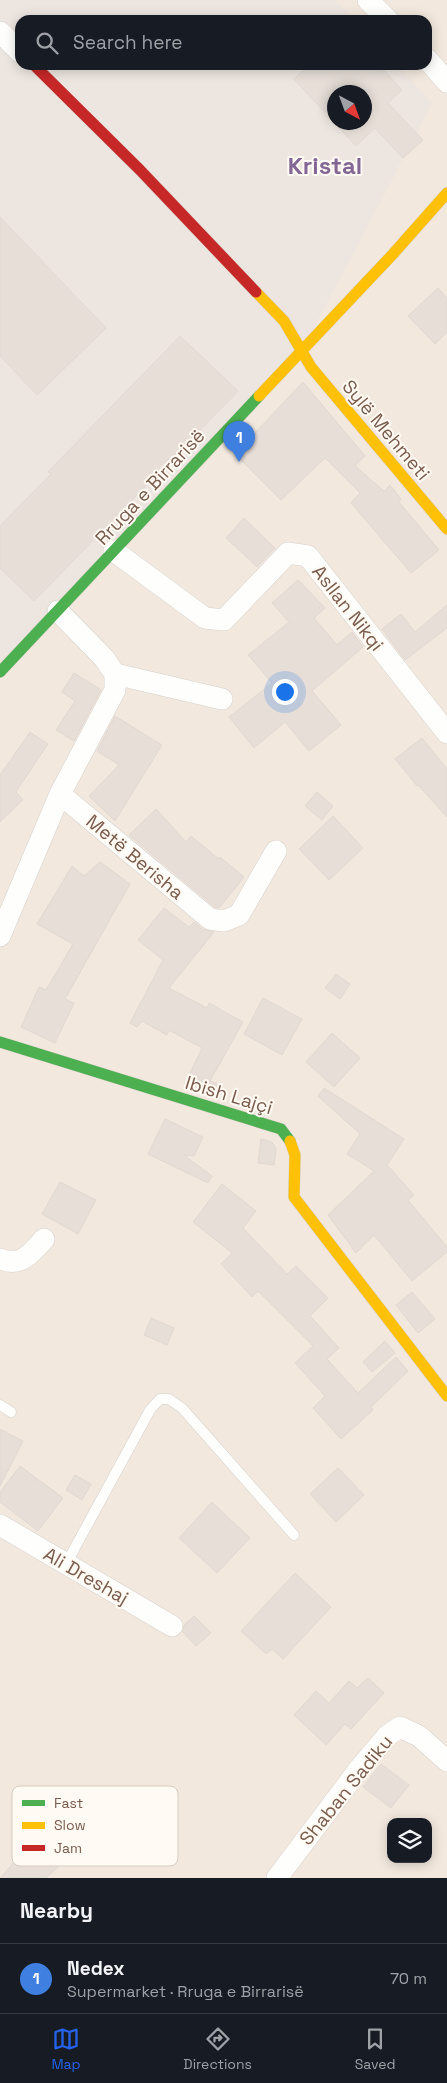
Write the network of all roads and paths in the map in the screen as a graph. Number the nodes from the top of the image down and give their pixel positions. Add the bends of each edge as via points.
1 (368, 0) edge
2 (383, 15) edge
3 (0, 32) edge
4 (15, 47) edge
5 (432, 65) edge
6 (39, 70) edge
7 (447, 82) edge
8 (447, 193) edge
9 (302, 351) junction
10 (447, 529) edge
11 (114, 551) junction
12 (58, 611) junction
13 (0, 672) edge
14 (115, 674) junction
15 (222, 699) dead end
16 (447, 733) edge
17 (60, 794) junction
18 (276, 851) dead end
19 (0, 936) edge
20 (0, 1042) edge
21 (44, 1240) dead end
22 (0, 1259) edge
23 (447, 1396) edge
24 (0, 1406) edge
25 (11, 1412) dead end
26 (0, 1525) edge
27 (294, 1535) dead end
28 (66, 1564) junction
29 (172, 1626) dead end
30 (447, 1761) edge
31 (277, 1878) edge

1 - 2 street
3 - 4 street
5 - 7 street
6 - 9 street, Sylë Mehmeti via 284,321
8 - 9 street, Rruga e Birrarisë
9 - 10 street, Sylë Mehmeti via 310,367
9 - 11 street, Rruga e Birrarisë
11 - 12 street, Rruga e Birrarisë
11 - 16 street, Asllan Nikqi via 205,618 224,620 288,553 308,556
12 - 13 street, Rruga e Birrarisë
12 - 14 street via 104,658
14 - 15 street
14 - 17 street via 115,690
17 - 18 street, Metë Berisha via 210,919 224,921 239,915
17 - 19 street
20 - 23 street, Ibish Lajçi via 281,1129 293,1143 297,1156 292,1185 294,1197
21 - 22 street via 27,1258 17,1262
24 - 25 lane
26 - 28 street, Ali Dreshaj
27 - 28 lane via 182,1408 169,1399 160,1399 150,1410
28 - 29 street, Ali Dreshaj
30 - 31 street, Shaban Sadiku via 419,1736 400,1727 359,1769

